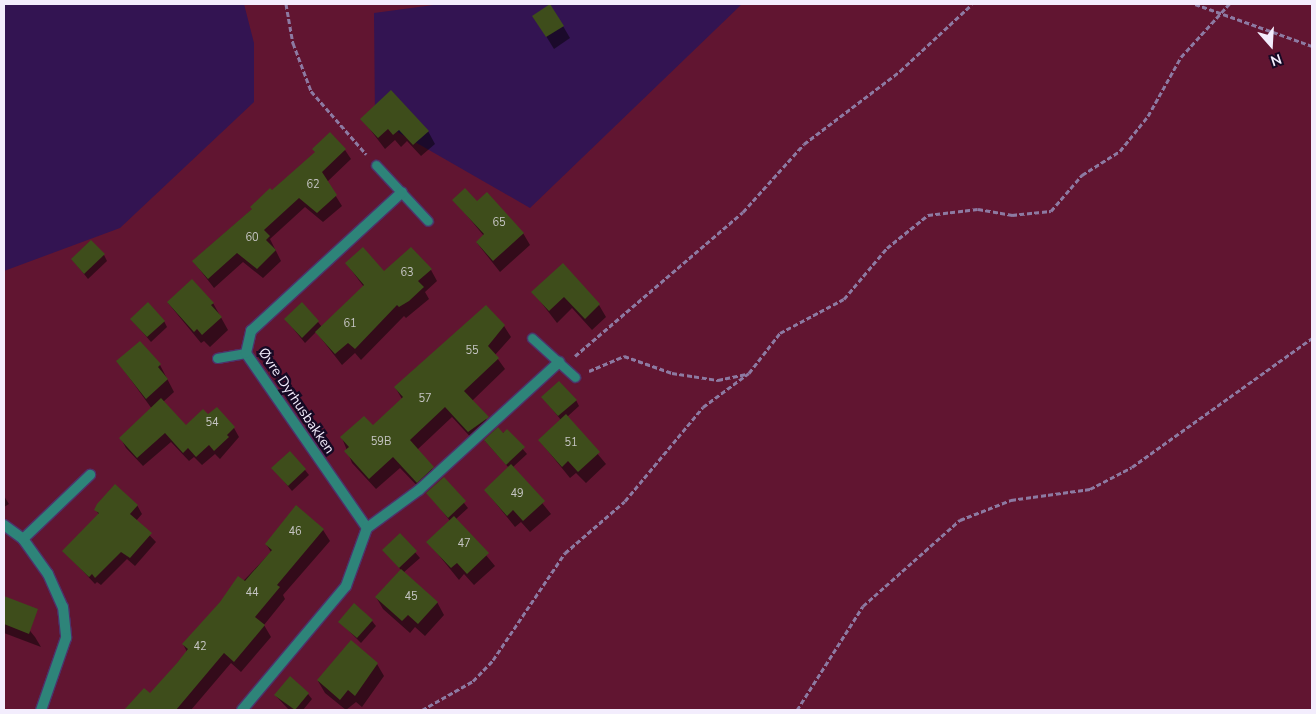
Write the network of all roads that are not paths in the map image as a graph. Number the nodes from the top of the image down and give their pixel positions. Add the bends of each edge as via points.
1 (376, 165) road end
2 (402, 192) junction
3 (428, 221) dead end
4 (532, 338) dead end
5 (246, 353) junction
6 (217, 358) dead end
7 (561, 364) junction
8 (575, 377) road end
9 (90, 475) dead end
10 (4, 524) edge
11 (367, 528) junction
12 (24, 539) junction
13 (40, 710) edge
14 (242, 710) edge

1 - 2 lane
2 - 3 lane
2 - 5 street, Øvre Dyrhusbakken via 251,331
4 - 7 lane
5 - 6 lane
5 - 11 street, Øvre Dyrhusbakken
7 - 8 lane
7 - 11 street via 420,490
9 - 12 street
10 - 12 street
11 - 14 street via 346,586
12 - 13 street via 48,574 63,607 66,638

